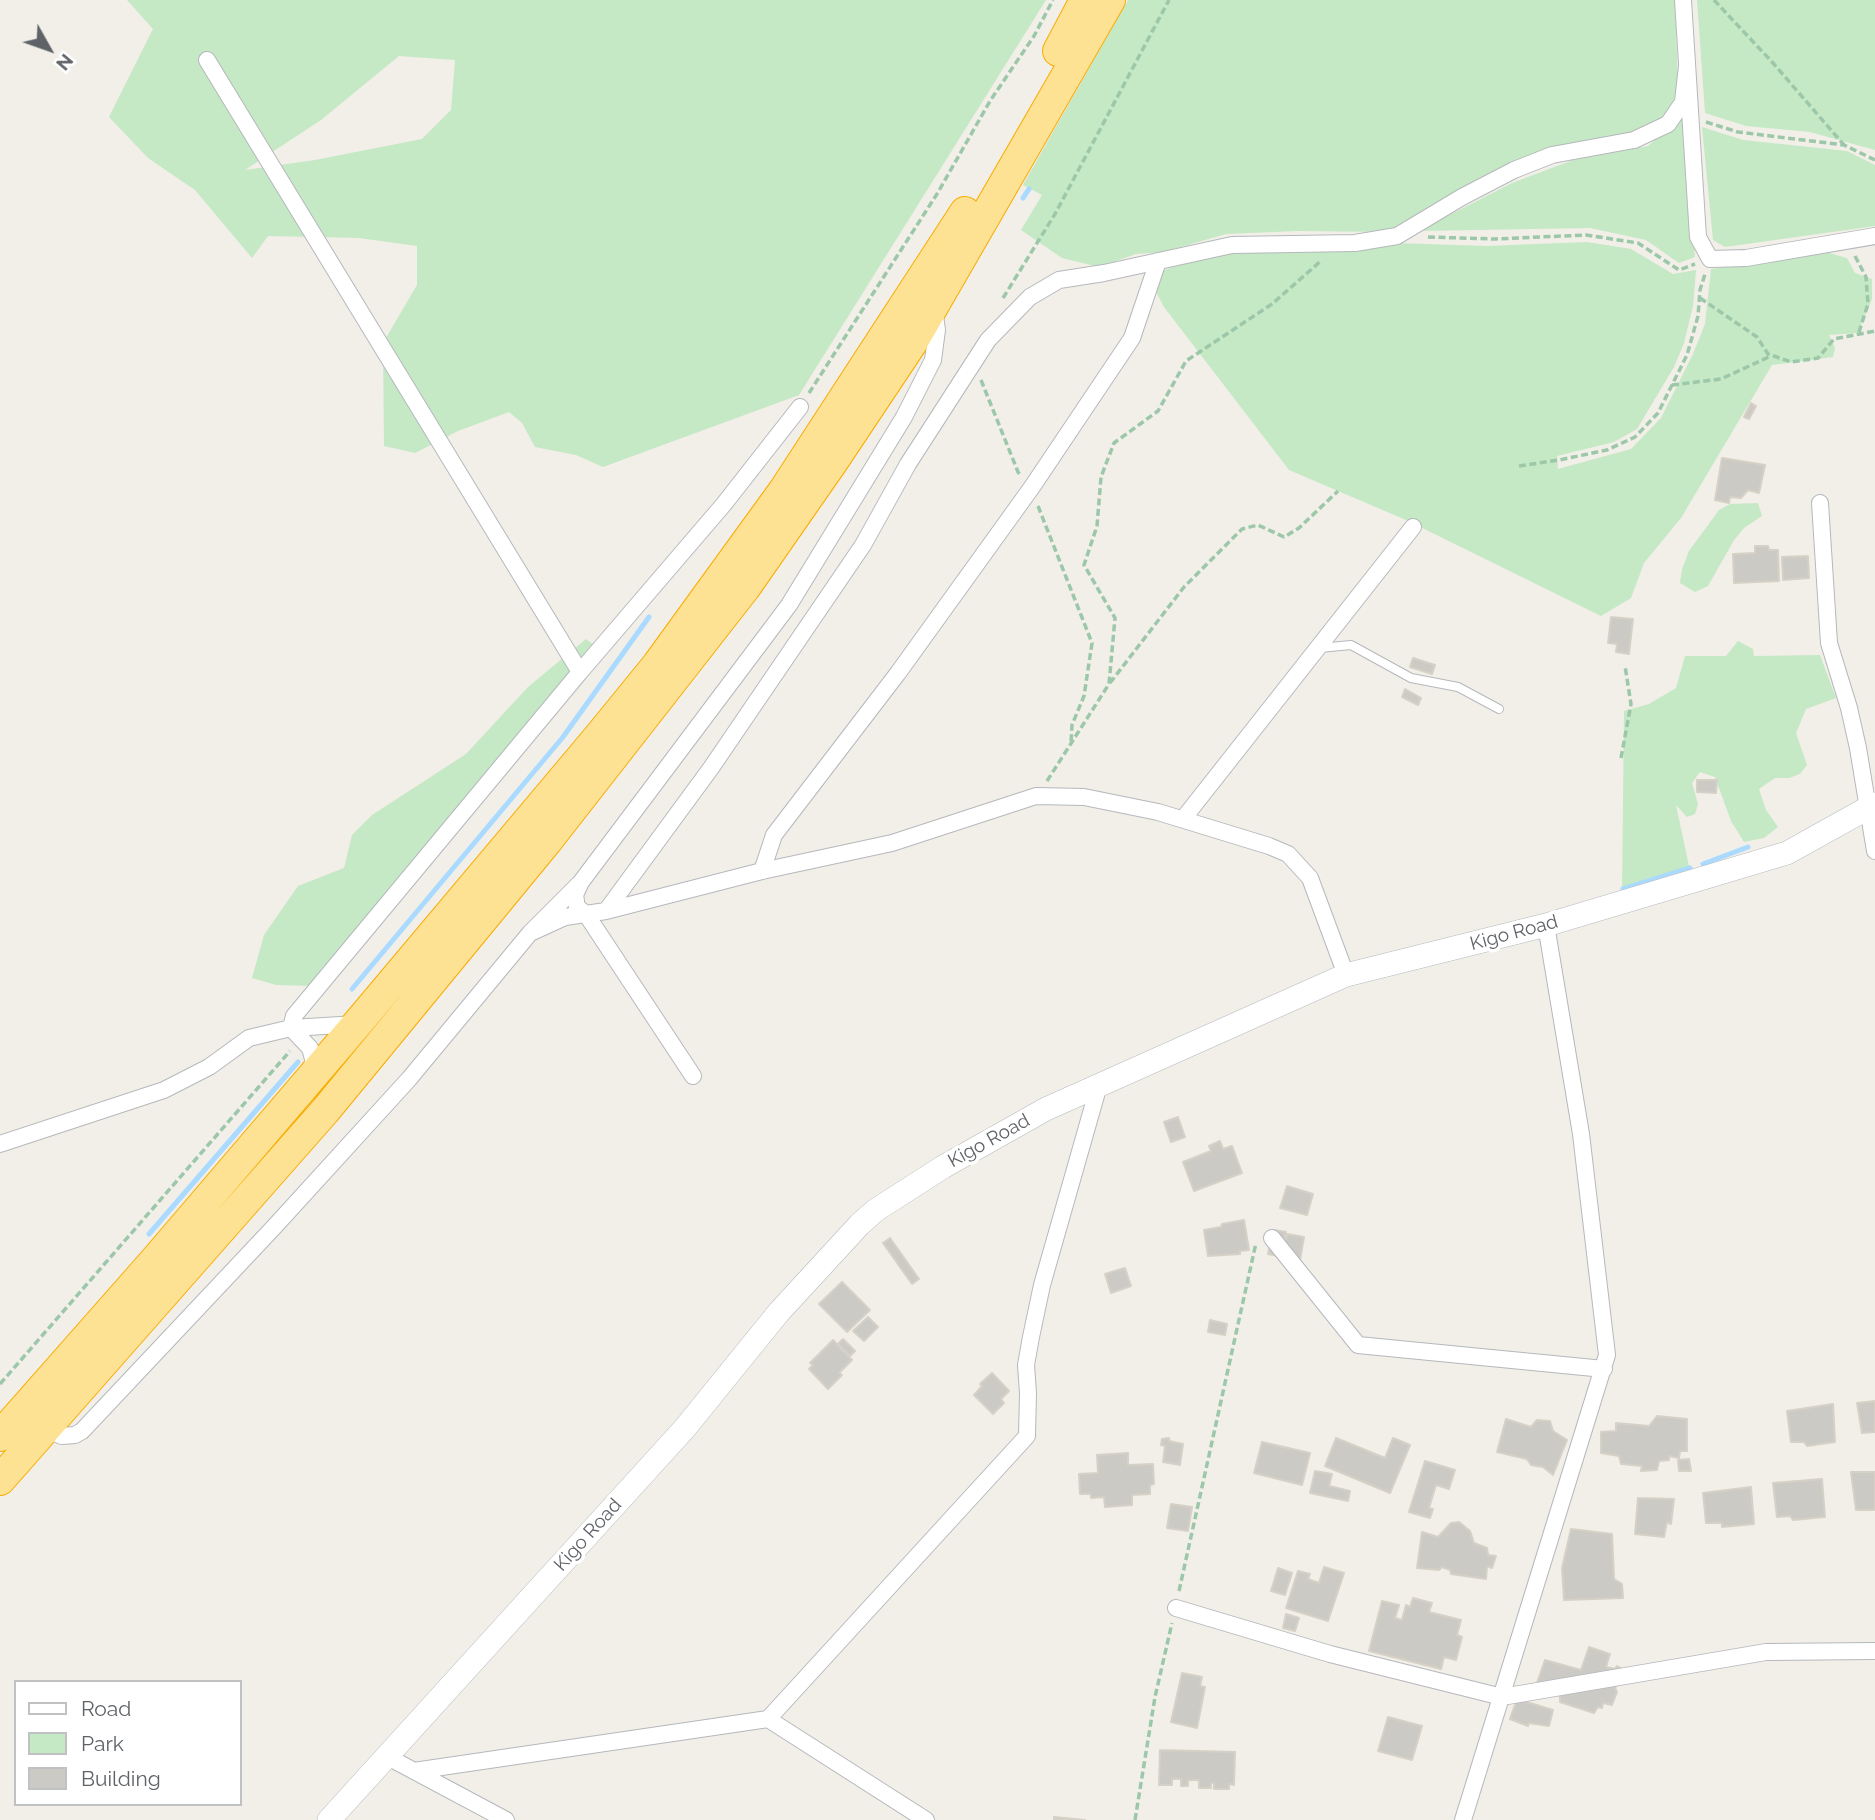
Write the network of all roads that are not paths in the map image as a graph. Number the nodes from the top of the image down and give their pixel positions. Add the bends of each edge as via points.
1 (1085, 0) edge
2 (1110, 0) edge
3 (1683, 0) edge
4 (207, 60) dead end
5 (1687, 66) junction
6 (1875, 236) edge
7 (1158, 261) junction
8 (934, 306) junction
9 (800, 407) road end
10 (1819, 503) dead end
11 (1413, 527) dead end
12 (1317, 648) junction
13 (580, 672) junction
14 (1499, 709) dead end
15 (1872, 806) edge
16 (1183, 819) junction
17 (1875, 851) edge
18 (762, 871) junction
19 (580, 882) junction
20 (606, 911) junction
21 (586, 914) junction
22 (1546, 925) junction
23 (530, 933) junction
24 (1346, 975) junction
25 (357, 1024) junction
26 (296, 1034) junction
27 (312, 1076) junction
28 (693, 1076) dead end
29 (1099, 1085) junction
30 (0, 1144) edge
31 (1264, 1240) road end
32 (1604, 1369) junction
33 (45, 1429) junction
34 (0, 1436) edge
35 (0, 1480) edge
36 (1176, 1608) road end
37 (1875, 1651) edge
38 (1502, 1696) junction
39 (768, 1719) junction
40 (386, 1756) junction
41 (414, 1771) junction
42 (329, 1820) edge
43 (506, 1820) edge
44 (926, 1820) edge
45 (1463, 1820) edge

1 - 25 highway via 960,222 784,490 649,675
2 - 8 highway
3 - 5 street
4 - 13 street
5 - 6 street via 1698,237 1710,259 1746,258
5 - 7 street via 1683,102 1668,124 1634,140 1552,155 1514,170 1397,236 1355,243 1232,245
7 - 18 street via 1132,338 1032,487 774,835
7 - 20 street via 1059,280 1030,297 988,340 908,464 863,545 711,768
8 - 19 street via 933,360 789,605
8 - 33 highway via 745,588 556,830 324,1111
9 - 13 street
10 - 15 street via 1829,643
11 - 12 street
12 - 14 lane via 1351,645 1411,678 1458,687
12 - 16 street
13 - 26 street via 294,1016
15 - 17 street
15 - 22 street, Kigo Road via 1787,853
16 - 18 street via 1084,797 1037,796 892,843
16 - 24 street via 1269,846 1295,861 1310,878
18 - 20 street
19 - 21 street via 577,907
19 - 23 street
20 - 21 street
21 - 23 street via 565,917
21 - 28 street
22 - 24 street, Kigo Road
22 - 32 street via 1581,1134 1607,1355
23 - 33 street via 409,1079 82,1430 62,1436
24 - 29 street, Kigo Road
25 - 26 street
25 - 27 highway
26 - 27 street via 310,1048
26 - 30 street via 249,1038 209,1067 164,1090
27 - 34 highway
29 - 39 street via 1031,1338 1026,1365 1027,1436
29 - 40 street, Kigo Road via 943,1167 860,1224 779,1312 685,1428
31 - 32 street via 1358,1345
32 - 38 street
33 - 35 highway
36 - 38 street via 1330,1654
37 - 38 street via 1766,1653
38 - 45 street
39 - 41 street
39 - 44 street
40 - 41 street
40 - 42 street, Kigo Road
41 - 43 street

